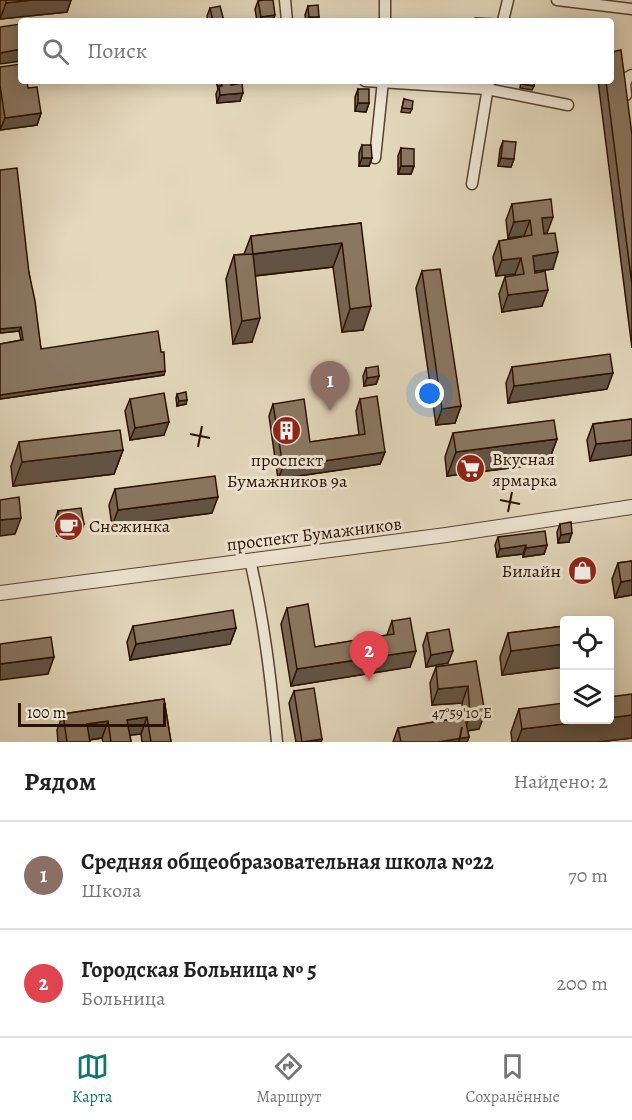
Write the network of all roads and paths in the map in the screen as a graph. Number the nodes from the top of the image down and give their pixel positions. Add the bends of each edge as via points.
1 (285, 0) edge
2 (385, 0) edge
3 (508, 0) edge
4 (557, 0) edge
5 (632, 9) edge
6 (287, 18) edge
7 (385, 18) edge
8 (504, 18) edge
9 (632, 75) edge
10 (383, 84) edge
11 (453, 84) edge
12 (488, 85) edge
13 (568, 105) dead end
14 (627, 108) edge
15 (375, 158) dead end
16 (472, 184) dead end
17 (632, 507) edge
18 (250, 560) junction
19 (0, 592) edge
20 (277, 742) edge

1 - 6 street
2 - 7 street
3 - 8 street
4 - 5 street
9 - 14 street via 625,84
10 - 15 street
11 - 12 street
12 - 13 street
12 - 16 street
17 - 18 street, проспект Бумажников
18 - 19 street, проспект Бумажников
18 - 20 street via 261,605

